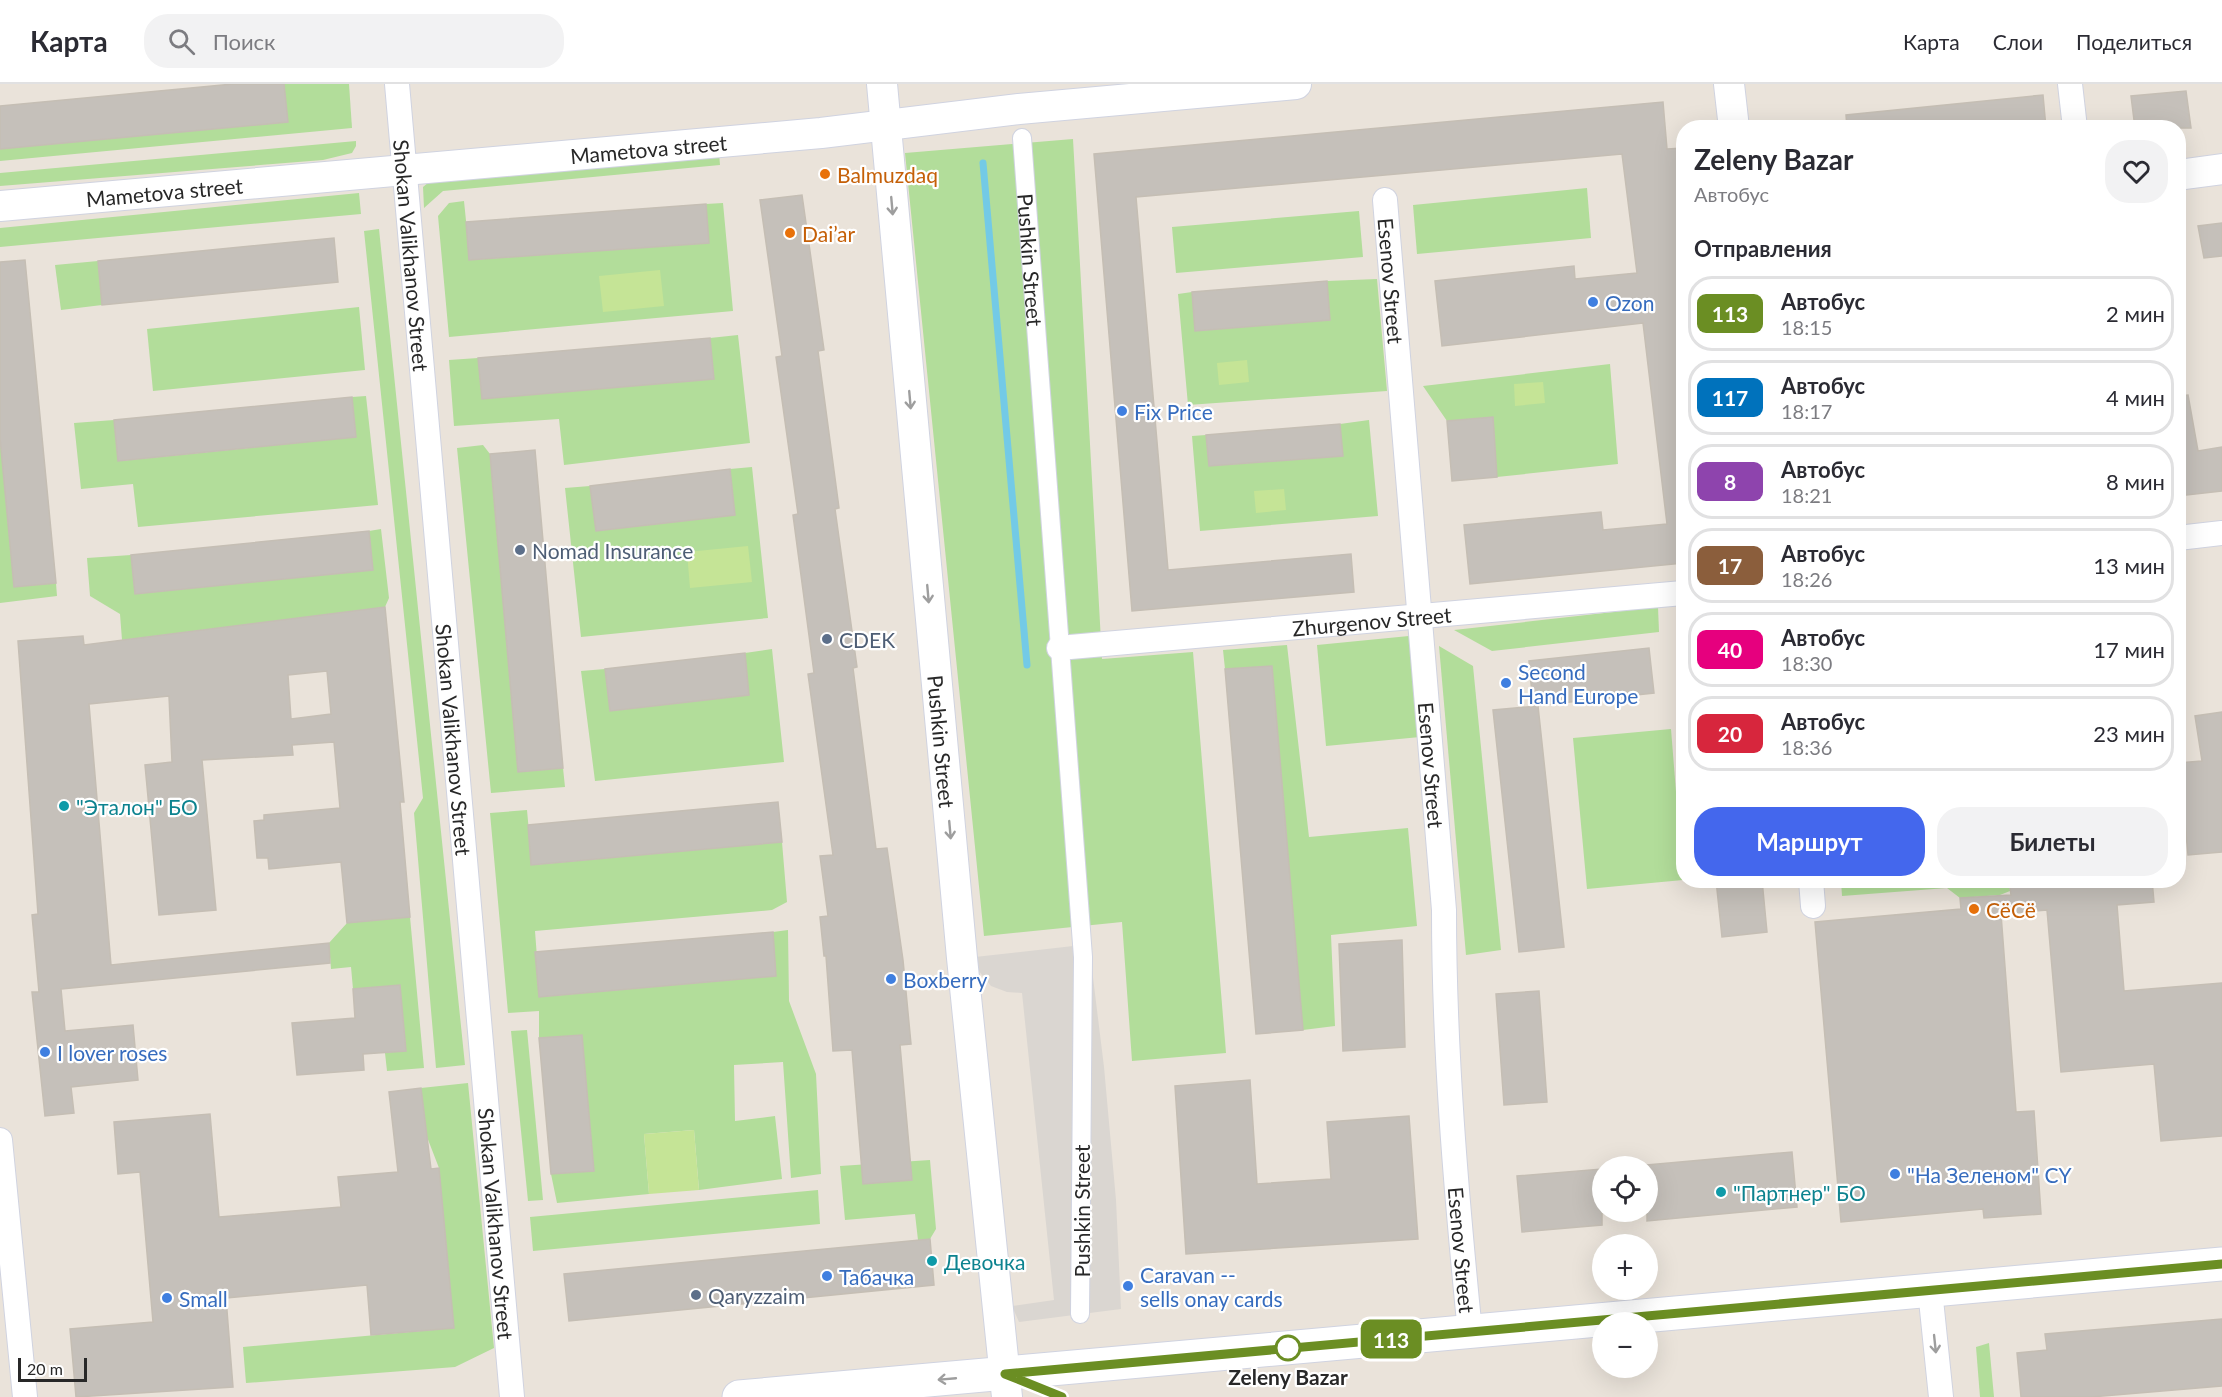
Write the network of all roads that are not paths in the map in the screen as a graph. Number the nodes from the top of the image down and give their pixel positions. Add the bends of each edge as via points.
1 (397, 84) edge
2 (882, 84) edge
3 (1296, 84) edge
4 (1729, 84) edge
5 (2070, 84) edge
6 (1733, 120) edge
7 (2074, 120) edge
8 (884, 127) junction
9 (1022, 138) dead end
10 (405, 168) junction
11 (2222, 169) edge
12 (2186, 174) edge
13 (1385, 200) dead end
14 (0, 206) edge
15 (2222, 532) edge
16 (2186, 537) edge
17 (1676, 594) edge
18 (1421, 617) junction
19 (1059, 648) junction
20 (1812, 888) edge
21 (1813, 906) dead end
22 (0, 1140) edge
23 (2222, 1264) edge
24 (1930, 1290) junction
25 (1080, 1314) dead end
26 (1470, 1332) junction
27 (1006, 1385) edge
28 (25, 1397) edge
29 (512, 1397) edge
30 (739, 1397) edge
31 (1941, 1397) edge

1 - 10 street, Shokan Valikhanov Street
2 - 8 street, Pushkin Street
3 - 8 street, Mametovа street via 1019,108
4 - 6 street
5 - 7 street
8 - 10 street, Mametovа street
8 -> 27 street, Pushkin Street via 963,973
9 - 19 street, Pushkin Street
10 - 14 street, Mametovа street
10 - 29 street, Shokan Valikhanov Street
11 - 12 street
13 - 18 street, Esenov Street
15 - 16 street
17 - 18 street, Zhurgenov Street
18 - 19 street, Zhurgenov Street
18 - 26 street, Esenov Street via 1444,910 1444,1009 1454,1167
19 - 25 street, Pushkin Street via 1083,957
20 - 21 street
22 - 28 street
23 - 24 main road
24 - 26 main road
24 -> 31 street
26 - 27 main road
27 -> 30 main road

